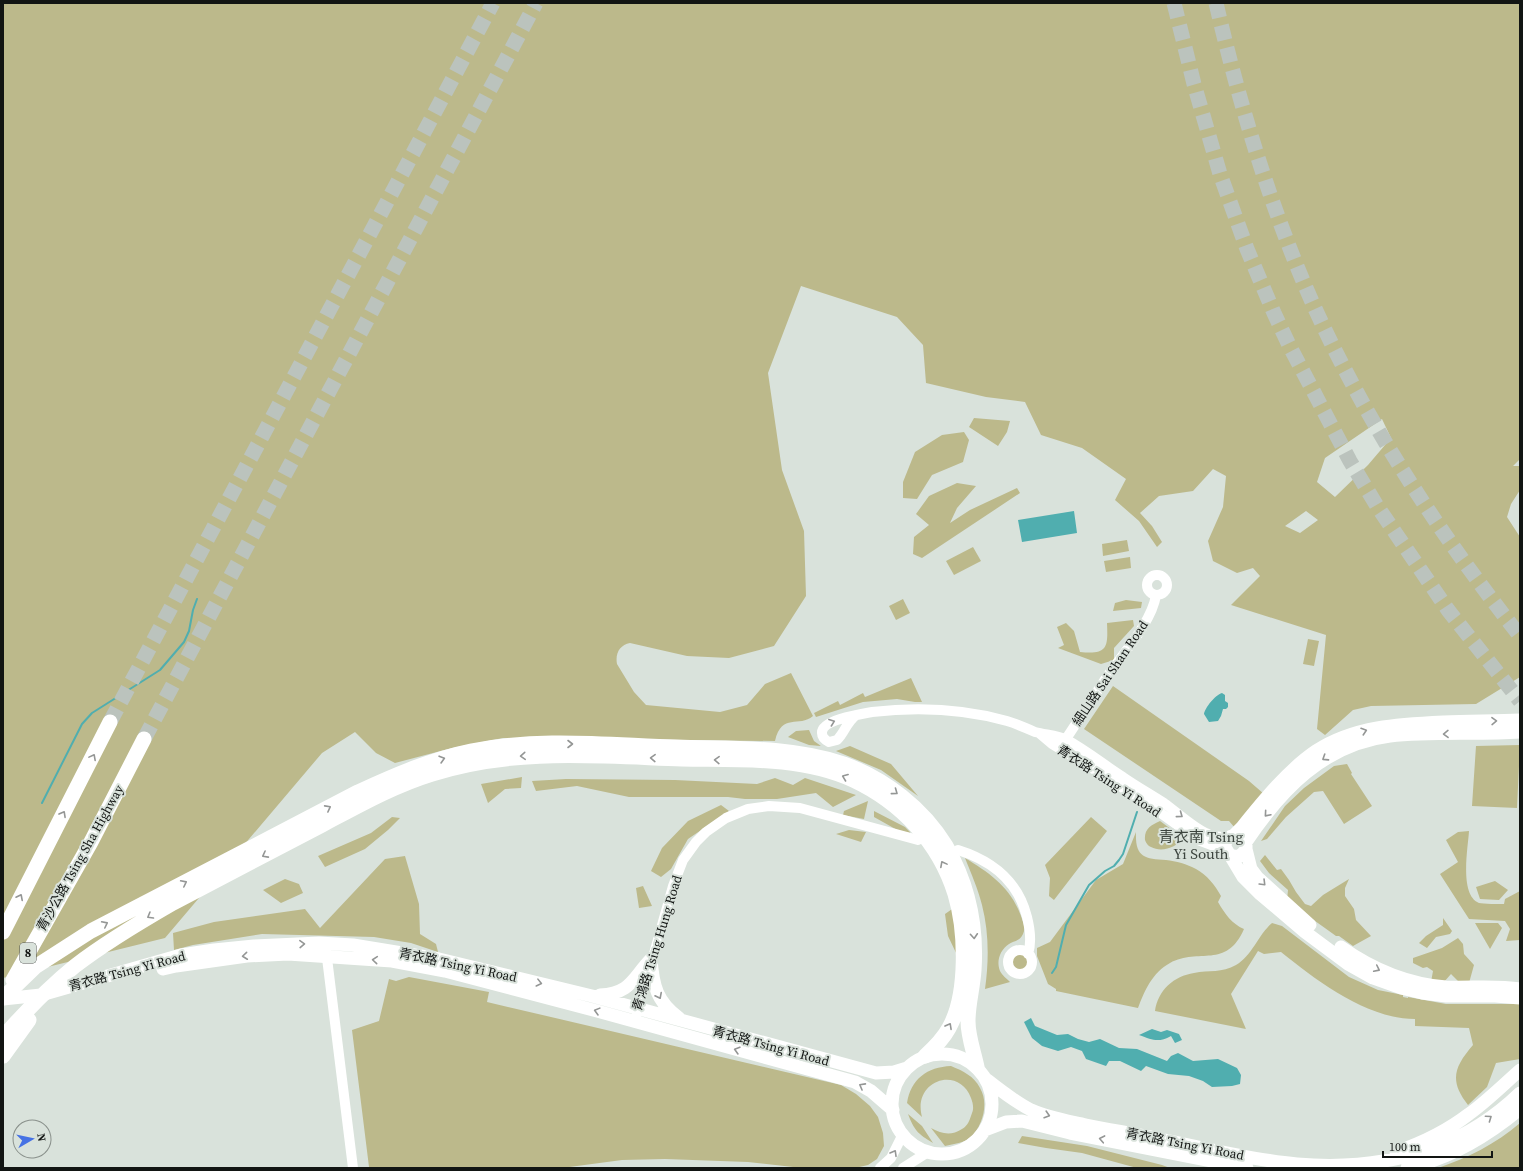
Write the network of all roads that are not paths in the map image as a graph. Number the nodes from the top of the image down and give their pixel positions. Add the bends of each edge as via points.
1 (1156, 595) dead end
2 (856, 715) dead end
3 (1520, 720) edge
4 (110, 722) tunnel mouth
5 (1520, 732) edge
6 (144, 739) tunnel mouth
7 (1063, 744) junction
8 (297, 832) junction
9 (918, 840) dead end
10 (1230, 843) junction
11 (1246, 846) junction
12 (958, 850) dead end
13 (962, 899) junction
14 (3, 932) edge
15 (74, 941) junction
16 (326, 950) junction
17 (1028, 954) dead end
18 (651, 959) junction
19 (75, 966) junction
20 (1520, 989) edge
21 (592, 996) junction
22 (3, 998) edge
23 (1520, 998) edge
24 (3, 1006) edge
25 (3, 1011) edge
26 (636, 1015) junction
27 (686, 1022) junction
28 (3, 1037) edge
29 (3, 1056) edge
30 (925, 1056) junction
31 (906, 1068) junction
32 (1520, 1070) edge
33 (982, 1073) junction
34 (1518, 1100) edge
35 (893, 1110) junction
36 (985, 1130) junction
37 (903, 1134) junction
38 (928, 1152) junction
39 (1210, 1155) junction
40 (1362, 1164) junction
41 (353, 1168) edge
42 (880, 1168) edge
43 (903, 1168) edge
44 (1247, 1168) edge
45 (1407, 1168) edge

1 - 7 street, 細山路 Sai Shan Road via 1154,605 1144,623
2 - 7 street, 青衣路 Tsing Yi Road via 901,710 958,712 1007,721 1057,736
10 -> 3 main road via 1290,772 1316,751 1342,738 1373,728 1407,724
14 -> 4 highway
5 -> 11 main road via 1399,735 1348,746 1306,772 1266,815
6 - 22 highway, 青沙公路 Tsing Sha Highway / 8
7 - 10 street, 青衣路 Tsing Yi Road via 1198,840 1214,846
13 -> 8 highway via 942,863 916,825 880,794 838,774 811,767 761,761 571,755 509,757 450,768 408,782
8 -> 13 highway via 358,792 405,771 449,756 494,747 548,744 781,751 815,756 859,770 911,804 944,844 962,879
15 -> 8 highway
8 -> 19 highway via 173,903
9 - 18 street, 青鴻路 Tsing Hung Road via 800,808 769,806 748,809 726,818 696,842 684,860 672,886
10 - 11 main road via 1240,836
10 - 11 main road via 1235,856 1240,856
10 - 23 main road via 1247,882 1270,904 1352,966 1373,978 1422,993
11 -> 20 main road via 1251,869 1257,877 1318,932 1356,958 1378,969 1423,984
12 - 17 street via 987,862 1010,882 1025,909 1029,924
30 -> 13 highway via 938,1044 949,1028 957,1006 963,954
13 -> 33 highway via 972,915 975,950 968,1025
15 - 22 highway via 35,967
15 - 25 highway via 29,981
16 -> 21 main road, 青衣路 Tsing Yi Road via 353,945 439,959
22 -> 16 main road, 青衣路 Tsing Yi Road via 41,995 181,955 254,946
16 -> 24 main road, 青衣路 Tsing Yi Road via 247,956 176,966 50,1000
26 -> 16 main road, 青衣路 Tsing Yi Road via 445,971
16 - 41 street
18 - 21 main road via 623,990
18 - 26 street, 青鴻路 Tsing Hung Road
18 -> 27 main road via 659,997 668,1010
19 - 28 highway via 22,1015
19 - 29 highway via 28,1021
21 - 26 main road, 青衣路 Tsing Yi Road
26 - 27 main road, 青衣路 Tsing Yi Road
35 -> 26 main road, 青衣路 Tsing Yi Road via 871,1091 855,1082
27 - 31 main road, 青衣路 Tsing Yi Road via 876,1073
30 - 31 main road, 青衣路 Tsing Yi Road
30 - 33 main road, 青衣路 Tsing Yi Road via 939,1053 954,1054 966,1059
31 - 35 main road, 青衣路 Tsing Yi Road via 894,1090
32 - 40 main road via 1465,1117 1413,1146
33 - 36 main road, 青衣路 Tsing Yi Road via 992,1100 992,1112
33 -> 39 main road, 青衣路 Tsing Yi Road via 1031,1110
40 -> 34 main road, 青衣路 Tsing Yi Road via 1426,1152 1479,1126
34 - 45 main road, 青衣路 Tsing Yi Road via 1495,1129 1469,1146 1434,1161
35 - 37 main road, 青衣路 Tsing Yi Road
36 - 38 main road, 青衣路 Tsing Yi Road via 974,1143 961,1151 944,1154
39 -> 36 main road, 青衣路 Tsing Yi Road via 1070,1133 1022,1121 1006,1122
37 - 38 main road, 青衣路 Tsing Yi Road via 910,1142
42 -> 37 street via 891,1158
38 - 43 street
39 - 40 main road, 青衣路 Tsing Yi Road via 1326,1166
39 - 44 main road, 青衣路 Tsing Yi Road

